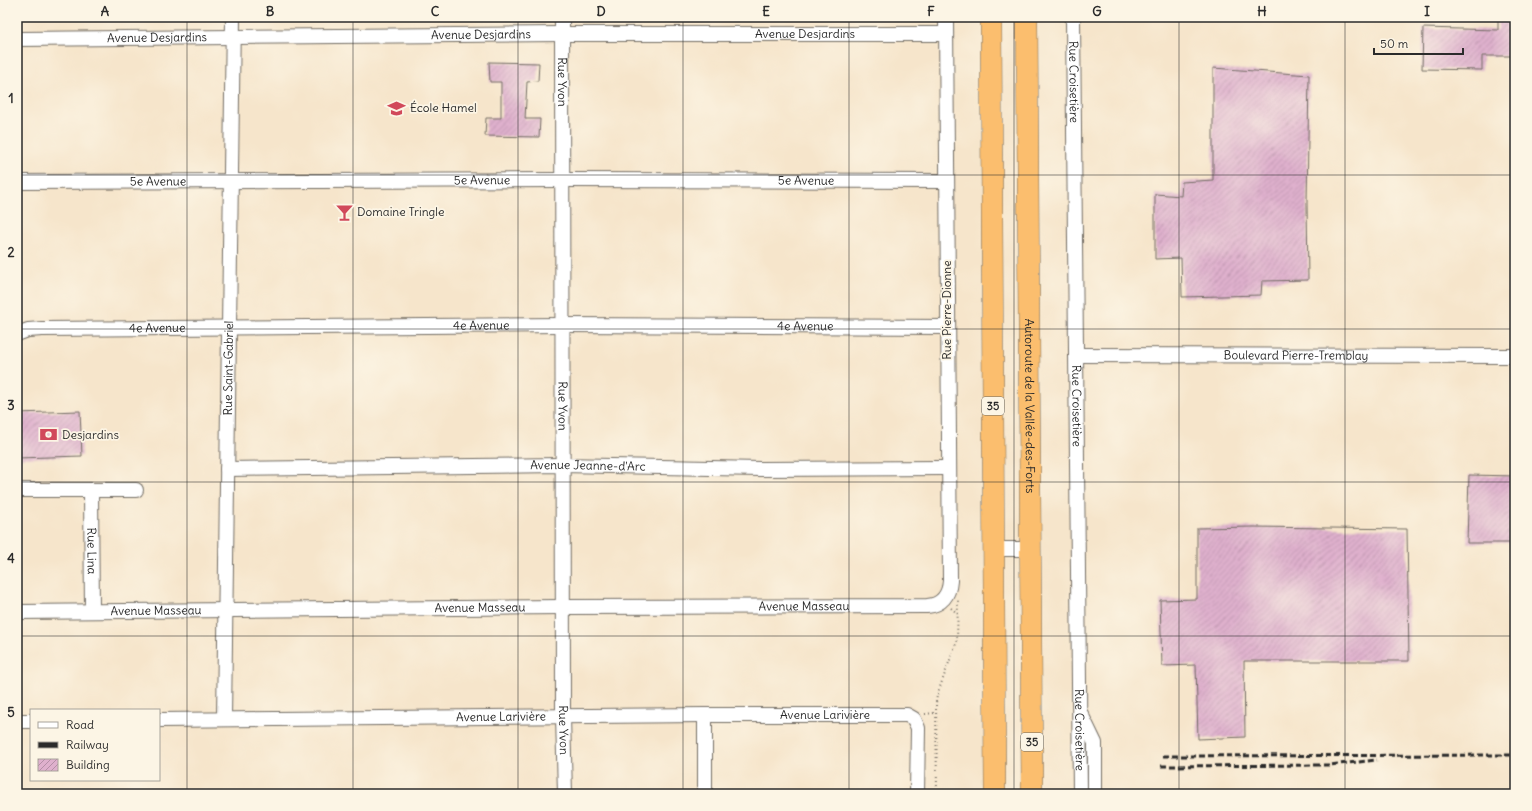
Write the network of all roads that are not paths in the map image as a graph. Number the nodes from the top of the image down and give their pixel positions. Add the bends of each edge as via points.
1 (234, 17) edge
2 (562, 17) edge
3 (946, 17) edge
4 (990, 17) edge
5 (1027, 17) edge
6 (1073, 17) edge
7 (562, 34) junction
8 (946, 34) junction
9 (233, 37) junction
10 (17, 39) edge
11 (562, 180) junction
12 (231, 181) junction
13 (947, 181) junction
14 (17, 182) edge
15 (562, 325) junction
16 (229, 326) junction
17 (947, 327) junction
18 (17, 334) edge
19 (1076, 355) junction
20 (1515, 356) edge
21 (562, 465) junction
22 (948, 468) junction
23 (227, 469) junction
24 (17, 490) edge
25 (91, 490) junction
26 (136, 490) dead end
27 (994, 549) junction
28 (1031, 549) junction
29 (946, 604) joint
30 (562, 607) junction
31 (225, 610) junction
32 (92, 611) junction
33 (17, 612) edge
34 (1079, 709) junction
35 (705, 715) junction
36 (563, 716) junction
37 (224, 719) junction
38 (160, 720) edge
39 (17, 721) edge
40 (30, 721) edge
41 (565, 794) edge
42 (705, 794) edge
43 (917, 794) edge
44 (995, 794) edge
45 (1032, 794) edge
46 (1080, 794) edge
47 (1095, 794) edge

1 - 9 street, Rue Saint-Gabriel
2 - 7 street, Rue Yvon
3 - 8 street, Rue Pierre-Dionne
4 - 27 highway, 35
5 - 28 highway, Autoroute de la Vallée-des-Forts / 35
6 - 19 street, Rue Croisetière
7 - 8 street, Avenue Desjardins
7 - 9 street, Avenue Desjardins
7 - 11 street, Rue Yvon
8 - 13 street, Rue Pierre-Dionne
9 - 10 street, Avenue Desjardins
9 - 12 street, Rue Saint-Gabriel
11 - 12 street, 5e Avenue
11 - 13 street, 5e Avenue
11 - 15 street, Rue Yvon
12 - 14 street, 5e Avenue
12 - 16 street, Rue Saint-Gabriel
13 - 17 street, Rue Pierre-Dionne
15 - 16 street, 4e Avenue
15 - 17 street, 4e Avenue
15 - 21 street, Rue Yvon
16 - 18 street, 4e Avenue via 42,329
16 - 23 street, Rue Saint-Gabriel
17 - 22 street, Rue Pierre-Dionne
19 - 20 street, Boulevard Pierre-Tremblay
19 - 34 street, Rue Croisetière
21 - 22 street, Avenue Jeanne-d'Arc via 760,469
21 - 23 street, Avenue Jeanne-d'Arc
21 - 30 street, Rue Yvon
22 - 29 street, Rue Pierre-Dionne via 949,588
23 - 31 street, Rue Saint-Gabriel
24 - 25 street
25 - 26 street
25 - 32 street, Rue Lina
27 - 28 street
27 - 44 highway, 35
28 - 45 highway, Autoroute de la Vallée-des-Forts / 35
29 - 30 street, Avenue Masseau
30 - 31 street, Avenue Masseau
30 - 36 street, Rue Yvon
31 - 32 street, Avenue Masseau
31 - 37 street, Rue Saint-Gabriel
32 - 33 street, Avenue Masseau
34 - 46 street, Rue Croisetière
34 - 47 street via 1095,743
35 - 36 street, Avenue Larivière
35 - 42 street
35 - 43 street, Avenue Larivière via 907,715 917,723
36 - 37 street, Avenue Larivière
36 - 41 street, Rue Yvon
37 - 38 street, Avenue Larivière
39 - 40 street

